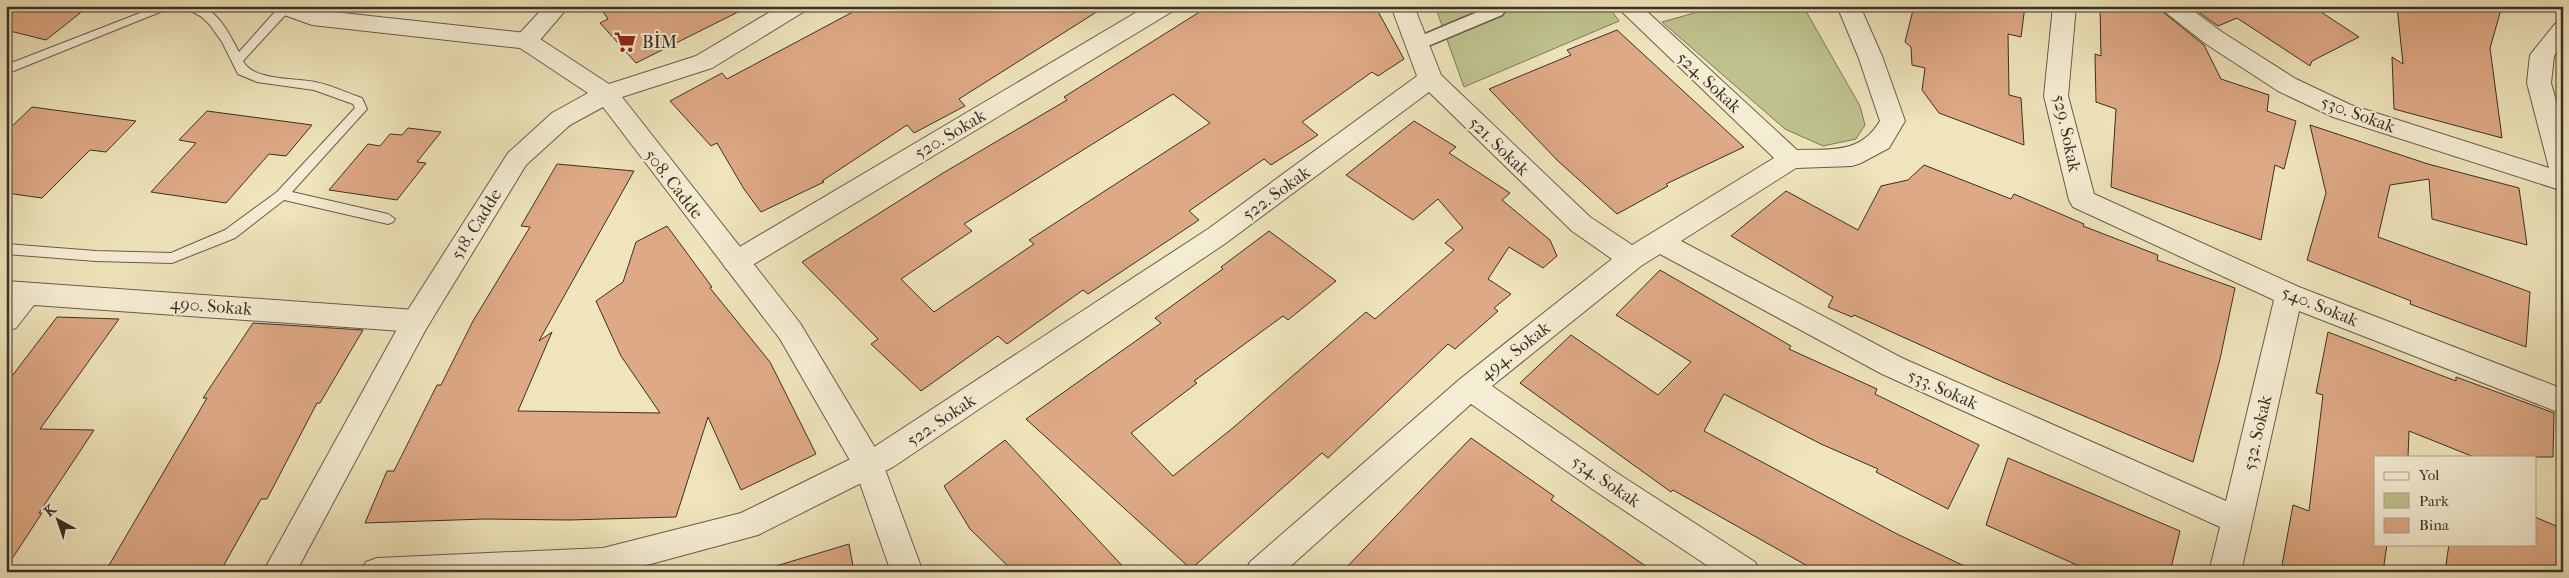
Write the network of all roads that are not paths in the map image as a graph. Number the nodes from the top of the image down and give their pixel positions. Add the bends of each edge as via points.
1 (169, 6) edge
2 (188, 6) edge
3 (558, 6) edge
4 (797, 6) edge
5 (1165, 6) edge
6 (1402, 6) edge
7 (1495, 6) edge
8 (1627, 6) edge
9 (1848, 6) edge
10 (2065, 6) edge
11 (2172, 6) edge
12 (283, 7) edge
13 (2563, 29) edge
14 (526, 41) junction
15 (1417, 44) junction
16 (238, 61) junction
17 (6, 70) edge
18 (1430, 79) junction
19 (606, 94) junction
20 (1791, 159) junction
21 (2563, 172) edge
22 (2563, 182) edge
23 (282, 195) junction
24 (2082, 200) joint
25 (388, 219) dead end
26 (1659, 241) junction
27 (6, 249) edge
28 (1631, 259) junction
29 (736, 262) junction
30 (16, 292) edge
31 (2289, 295) junction
32 (6, 320) edge
33 (416, 321) junction
34 (1470, 387) junction
35 (2563, 402) edge
36 (868, 465) junction
37 (2237, 520) junction
38 (279, 572) edge
39 (377, 572) edge
40 (907, 572) edge
41 (1261, 572) edge
42 (1744, 572) edge
43 (2225, 572) edge

1 - 17 lane
2 - 16 lane via 213,21
3 - 14 street
4 - 19 street, 518. Cadde via 704,62
5 - 29 street, 520. Sokak
6 - 15 street, 521. Sokak
7 - 15 street via 1496,11
8 - 20 street, 524. Sokak
9 - 20 street via 1893,121 1880,142 1852,157
10 - 24 street, 529. Sokak via 2056,96
11 - 22 street, 530. Sokak via 2214,38 2287,85 2342,111
12 - 14 street, 508. Cadde via 312,17
12 - 16 lane
13 - 21 street via 2542,55 2539,83
14 - 19 street, 508. Cadde
15 - 18 street, 521. Sokak
16 - 23 lane via 242,71 257,78 315,86 358,101 361,109
18 - 28 street, 521. Sokak via 1580,224
18 - 36 street, 522. Sokak via 1218,236
19 - 29 street, 508. Cadde
19 - 33 street, 518. Cadde via 561,119 517,160
20 - 26 street, 494. Sokak
23 - 25 lane
23 - 27 lane via 230,234 172,258
24 - 31 street, 540. Sokak
26 - 28 street, 494. Sokak
26 - 37 street, 533. Sokak via 1892,366
28 - 34 street, 494. Sokak
29 - 36 street, 508. Cadde via 790,331
30 - 32 street
30 - 33 street, 490. Sokak
31 - 35 street, 540. Sokak
31 - 37 street, 532. Sokak
33 - 38 street, 518. Cadde
34 - 41 street, 494. Sokak
34 - 42 street, 534. Sokak via 1606,482
36 - 39 street, 522. Sokak via 747,525 603,562
36 - 40 street, 508. Cadde
37 - 43 street, 532. Sokak

